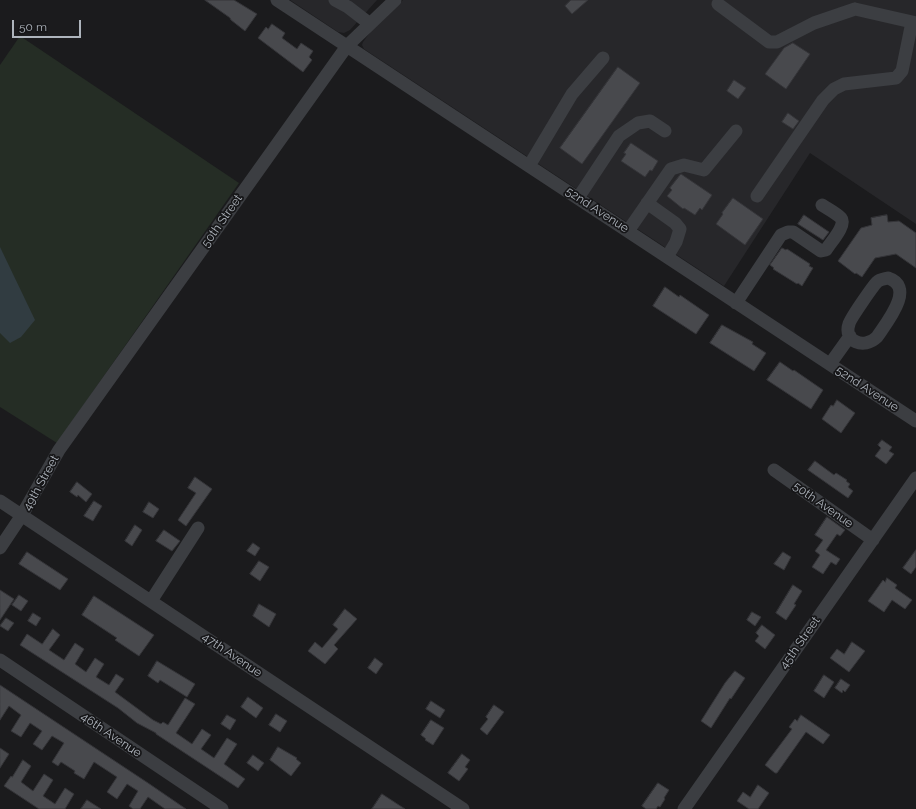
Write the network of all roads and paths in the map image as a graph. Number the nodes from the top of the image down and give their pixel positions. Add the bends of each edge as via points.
1 (277, 0) edge
2 (335, 0) edge
3 (396, 0) edge
4 (351, 3) edge
5 (718, 4) dead end
6 (855, 4) edge
7 (914, 23) edge
8 (370, 24) junction
9 (347, 46) junction
10 (603, 58) dead end
11 (665, 131) dead end
12 (736, 131) dead end
13 (529, 166) junction
14 (757, 196) dead end
15 (578, 198) junction
16 (647, 203) junction
17 (822, 205) dead end
18 (628, 231) junction
19 (667, 257) junction
20 (736, 303) junction
21 (850, 336) junction
22 (830, 364) junction
23 (916, 421) edge
24 (59, 450) joint
25 (774, 470) dead end
26 (916, 478) edge
27 (0, 501) edge
28 (22, 516) junction
29 (198, 528) dead end
30 (873, 540) junction
31 (0, 548) edge
32 (151, 601) junction
33 (0, 660) edge
34 (460, 808) edge
35 (222, 809) edge
36 (684, 809) edge

1 - 9 street, 52nd Avenue
2 - 4 street
3 - 8 street, 50th Street
4 - 8 street
5 - 6 street via 769,42 776,42
6 - 7 street
7 - 14 street via 902,71 896,78 844,84 834,90 823,100
8 - 9 street, 50th Street
9 - 13 street, 52nd Avenue
9 - 24 street, 50th Street
10 - 13 street via 572,94
11 - 15 street via 650,121 638,123 619,136
12 - 16 street via 704,170 684,164 671,169
13 - 15 street, 52nd Avenue
15 - 18 street, 52nd Avenue
16 - 18 street
16 - 19 street via 680,229
17 - 20 street via 843,222 826,250 821,251 793,232 782,235
18 - 19 street, 52nd Avenue
19 - 20 street, 52nd Avenue
20 - 22 street, 52nd Avenue
21 - 21 street via 855,342 865,344 877,337 902,297 898,283 883,279 874,285 849,324
21 - 22 street
22 - 23 street, 52nd Avenue
24 - 28 street, 49th Street
25 - 30 street, 50th Avenue
26 - 30 street, 45th Street
27 - 28 street, 47th Avenue
28 - 31 street
28 - 32 street, 47th Avenue
29 - 32 street
30 - 36 street, 45th Street
32 - 34 street, 47th Avenue
33 - 35 street, 46th Avenue

